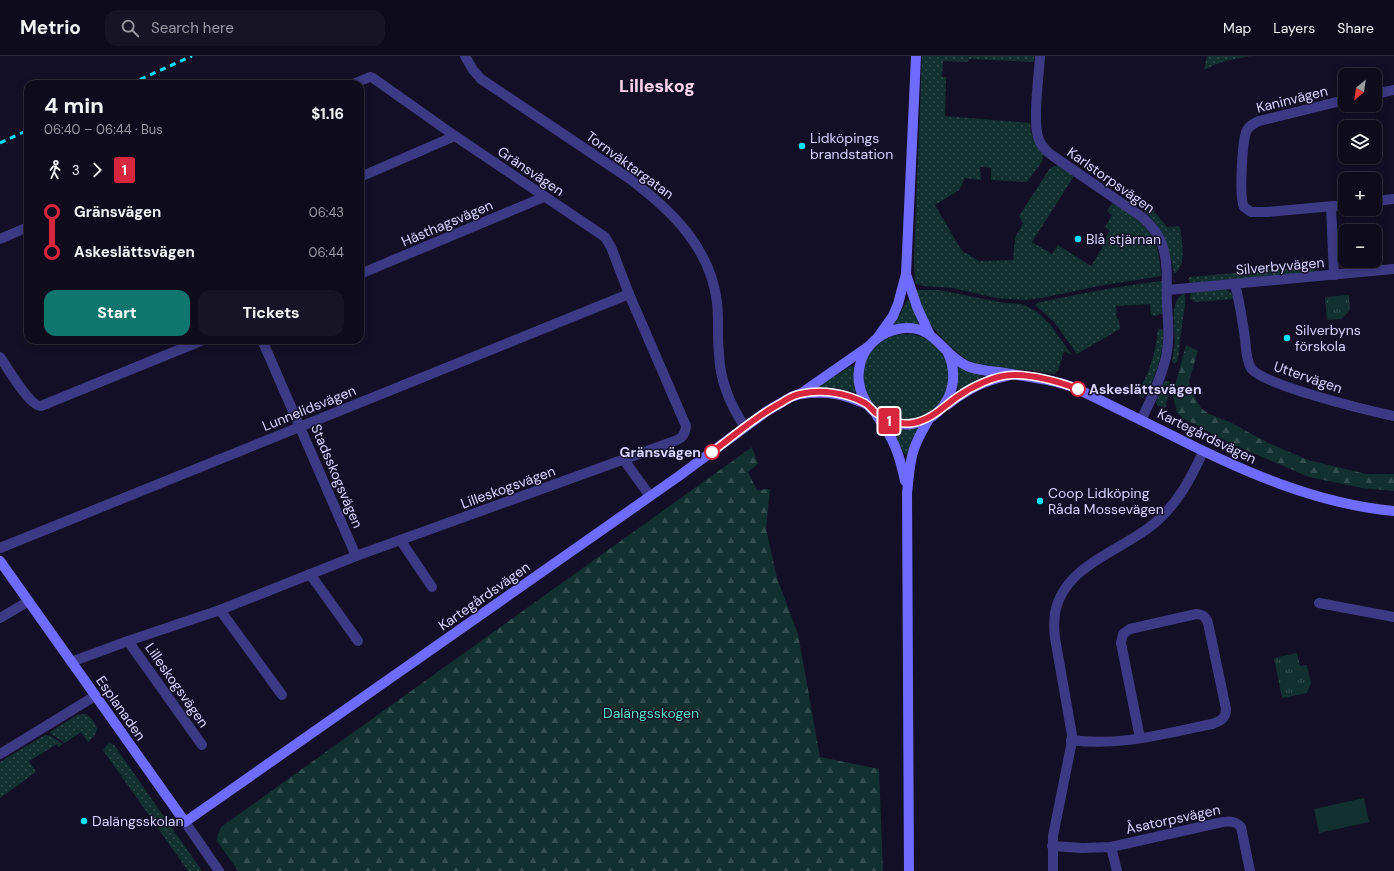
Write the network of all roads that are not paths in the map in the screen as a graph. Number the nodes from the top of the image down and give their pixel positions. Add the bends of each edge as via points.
1 (465, 56) edge
2 (916, 56) edge
3 (1040, 56) edge
4 (363, 80) edge
5 (1394, 90) edge
6 (1382, 93) edge
7 (1338, 102) edge
8 (455, 136) junction
9 (364, 176) edge
10 (544, 197) junction
11 (1394, 199) edge
12 (1382, 200) edge
13 (1338, 206) edge
14 (1331, 207) junction
15 (24, 229) edge
16 (0, 239) edge
17 (1394, 268) edge
18 (364, 272) edge
19 (906, 274) junction
20 (1334, 275) junction
21 (1235, 285) junction
22 (1168, 290) junction
23 (629, 294) junction
24 (930, 335) junction
25 (877, 339) junction
26 (182, 344) edge
27 (264, 344) edge
28 (869, 346) junction
29 (947, 351) junction
30 (0, 357) edge
31 (1011, 375) junction
32 (800, 394) junction
33 (869, 406) junction
34 (941, 409) junction
35 (1394, 416) edge
36 (930, 418) junction
37 (1141, 420) junction
38 (686, 426) joint
39 (300, 427) junction
40 (745, 427) junction
41 (1204, 452) junction
42 (624, 460) junction
43 (907, 493) junction
44 (650, 496) junction
45 (1394, 511) edge
46 (401, 541) junction
47 (0, 548) edge
48 (356, 556) junction
49 (0, 561) edge
50 (310, 574) junction
51 (432, 587) dead end
52 (29, 601) junction
53 (1319, 603) dead end
54 (220, 610) junction
55 (1394, 616) edge
56 (0, 618) edge
57 (128, 641) junction
58 (358, 641) dead end
59 (71, 662) junction
60 (282, 695) dead end
61 (95, 696) junction
62 (1140, 738) junction
63 (1072, 740) junction
64 (202, 745) dead end
65 (0, 754) edge
66 (185, 822) junction
67 (1052, 846) junction
68 (1111, 846) junction
69 (219, 871) edge
70 (909, 871) edge
71 (1053, 871) edge
72 (1117, 871) edge
73 (1250, 871) edge

1 - 40 street, Tornväktargatan via 481,79 630,179 653,196 685,228 708,267 714,285 722,379 734,410
2 - 19 street
3 - 22 street, Karlstorpsvägen via 1036,116 1039,141 1053,156 1134,210 1155,230 1164,250
4 - 8 street, Gränsvägen via 372,77
5 - 6 street
7 - 14 street, Kaninvägen via 1253,124 1246,132 1244,140 1241,197 1242,204 1247,210 1266,212
8 - 9 street
8 - 10 street, Gränsvägen
10 - 18 street, Hästhagsvägen
10 - 23 street, Gränsvägen via 605,238
11 - 12 street
13 - 14 street, Kaninvägen
14 - 20 street
15 - 16 street
17 - 20 street, Silverbyvägen
19 - 24 street
19 - 25 street via 893,316
20 - 21 street, Silverbyvägen
21 - 22 street, Silverbyvägen
21 - 35 street, Uttervägen via 1252,369 1275,382 1298,390 1342,404
22 - 37 street, Karlstorpsvägen via 1169,340 1166,357
23 - 38 street, Gränsvägen
23 - 39 street, Lunnelidsvägen
24 - 25 street via 915,329 899,329 883,334
24 - 29 street
25 - 28 street
26 - 30 street via 41,406 28,398
27 - 39 street, Stadsskogsvägen
28 - 32 street, Kartegårdsvägen
28 - 33 street via 861,361 859,374 860,386
29 - 31 street, Kartegårdsvägen via 957,360 973,368
29 - 34 street via 953,366 954,382 949,397
31 - 34 street, Kartegårdsvägen via 979,384
31 - 37 street, Kartegårdsvägen via 1040,378 1067,385
32 - 33 street, Kartegårdsvägen via 835,393
32 - 40 street, Kartegårdsvägen via 767,411
33 - 36 street via 883,418 896,423 910,424
33 - 43 street via 896,446
34 - 36 street
36 - 43 street via 914,450
37 - 41 street, Kartegårdsvägen
38 - 42 street, Lilleskogsvägen via 680,439
39 - 47 street, Lunnelidsvägen
39 - 48 street, Stadsskogsvägen
40 - 44 street, Kartegårdsvägen
41 - 45 street, Kartegårdsvägen via 1277,484 1308,494
41 - 63 street via 1183,491 1157,522 1086,568 1072,580 1061,595 1055,613 1055,638
42 - 44 street
42 - 46 street, Lilleskogsvägen
43 - 70 street
44 - 66 street, Kartegårdsvägen
46 - 48 street, Lilleskogsvägen
46 - 51 street
48 - 50 street, Lilleskogsvägen
49 - 52 street, Esplanaden
50 - 54 street, Lilleskogsvägen
50 - 58 street
52 - 56 street
52 - 59 street, Esplanaden
53 - 55 street
54 - 57 street, Lilleskogsvägen
54 - 60 street
57 - 59 street, Lilleskogsvägen
57 - 64 street, Lilleskogsvägen
59 - 61 street, Esplanaden
61 - 65 street
61 - 66 street, Esplanaden
62 - 62 street via 1212,724 1219,722 1226,714 1208,623 1202,615 1196,614 1130,629 1123,634 1121,643
62 - 63 street via 1112,742
63 - 67 street
66 - 69 street, Esplanaden
67 - 68 street, Åsatorpsvägen
67 - 71 street
68 - 72 street, Åsatorpsvägen
68 - 73 street, Åsatorpsvägen via 1218,823 1234,822 1241,827

